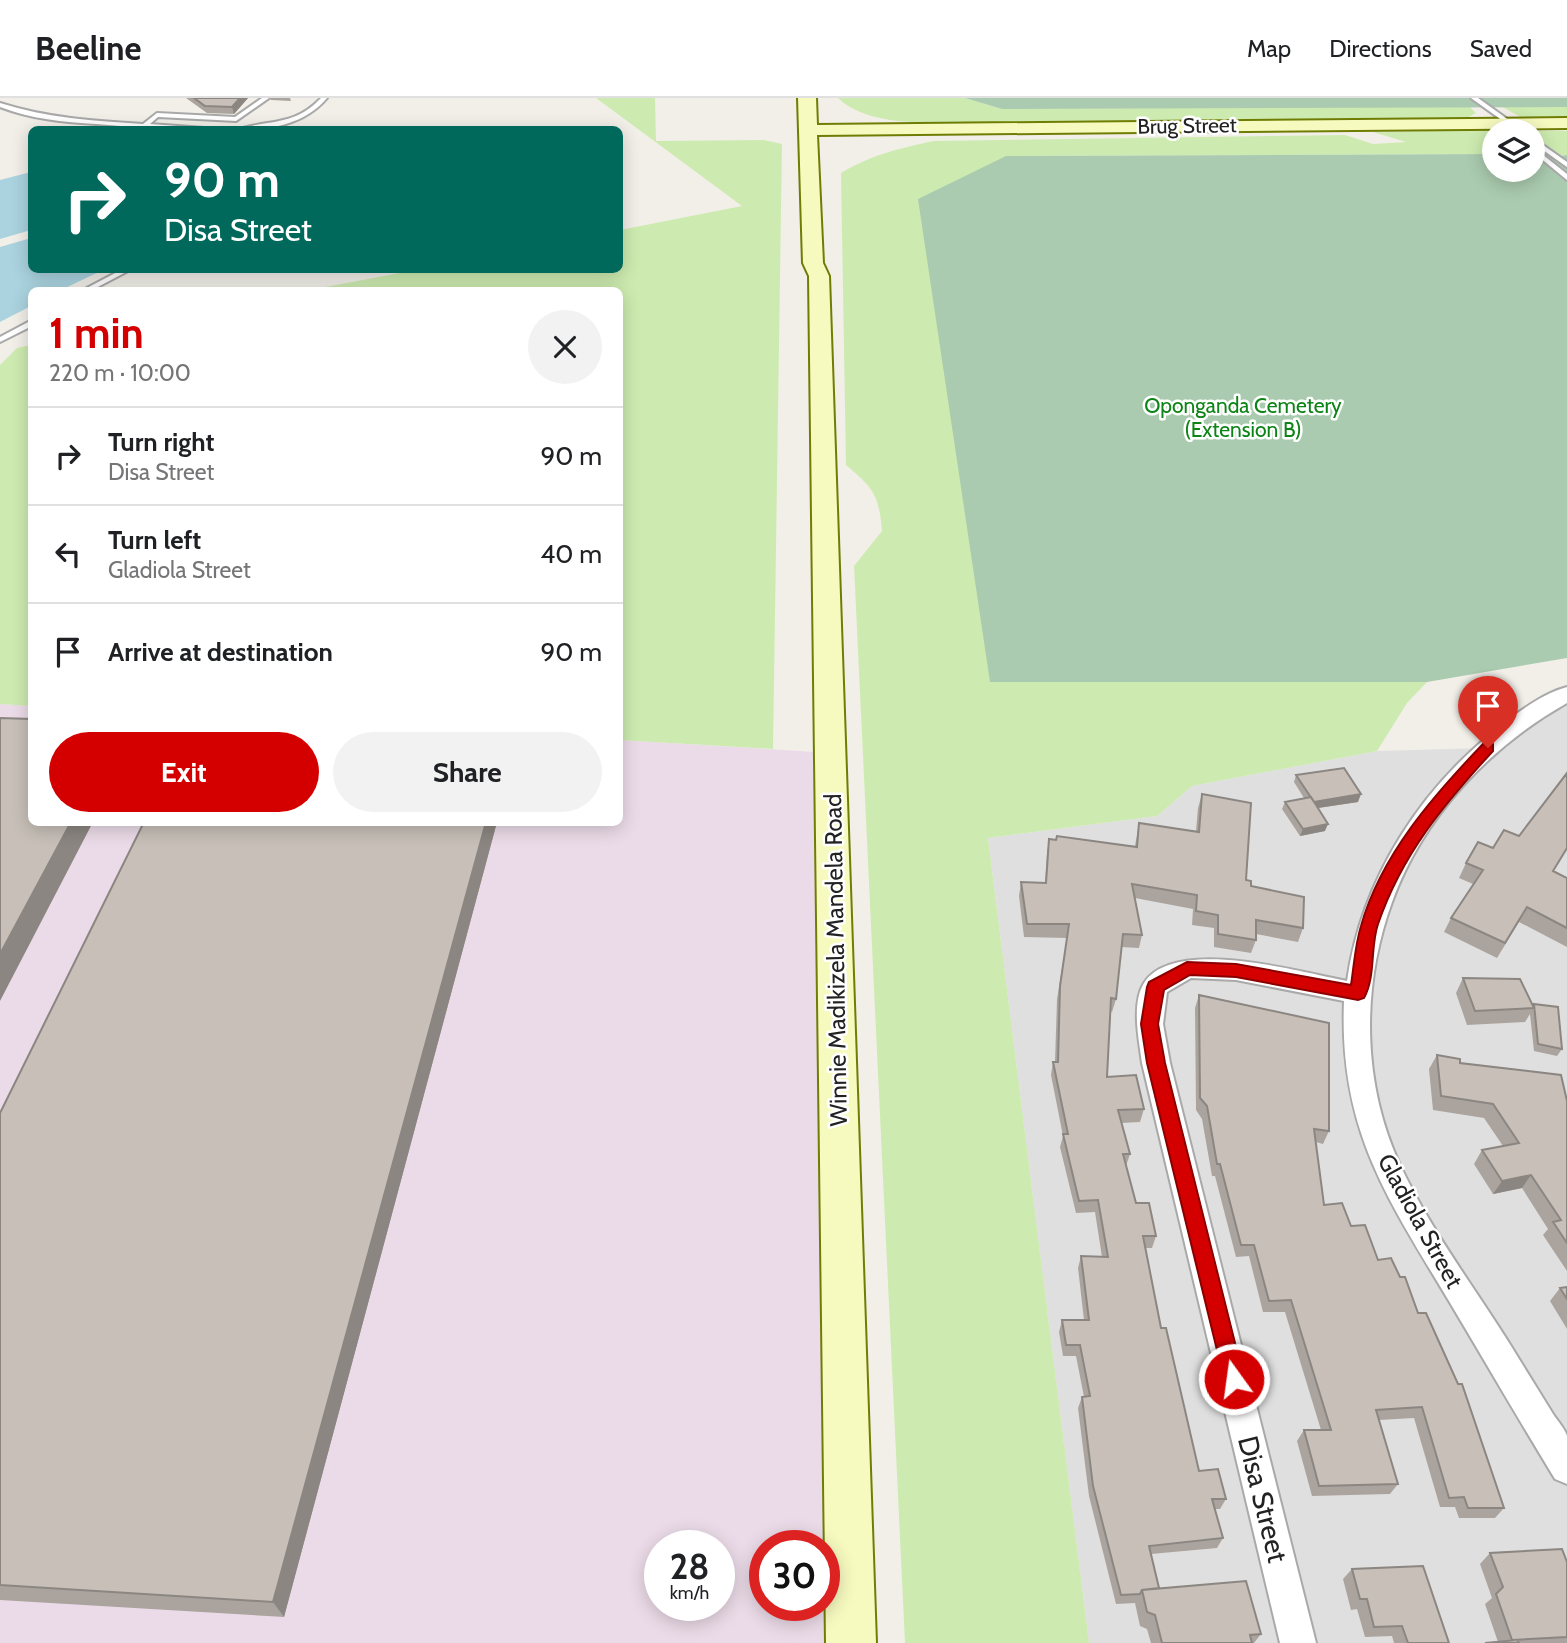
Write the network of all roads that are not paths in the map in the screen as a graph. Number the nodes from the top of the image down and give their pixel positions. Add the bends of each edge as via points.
1 (266, 98) edge
2 (324, 98) edge
3 (807, 98) edge
4 (1474, 98) edge
5 (0, 105) edge
6 (849, 114) dead end
7 (300, 118) junction
8 (1503, 119) edge
9 (1567, 123) edge
10 (146, 124) junction
11 (818, 124) junction
12 (1545, 125) edge
13 (174, 126) edge
14 (259, 126) edge
15 (289, 126) edge
16 (1482, 128) edge
17 (928, 129) junction
18 (847, 147) dead end
19 (1545, 149) edge
20 (1545, 159) edge
21 (1567, 166) edge
22 (1567, 178) edge
23 (120, 273) edge
24 (819, 276) junction
25 (93, 287) edge
26 (28, 324) edge
27 (0, 340) edge
28 (1567, 694) edge
29 (1358, 993) junction
30 (1567, 1468) edge
31 (851, 1643) edge
32 (1298, 1643) edge

1 - 10 lane via 236,119 157,115
2 - 7 lane via 315,111
3 - 11 main road, Winnie Madikizela Mandela Road
4 - 8 lane
5 - 10 lane via 11,112
6 - 17 main road
7 - 14 lane
7 - 15 lane
9 - 12 main road, Brug Street
10 - 13 lane
11 - 17 main road, Brug Street
11 - 24 main road, Winnie Madikizela Mandela Road via 813,263
11 - 24 main road, Winnie Madikizela Mandela Road via 824,161 825,263
16 - 17 main road, Brug Street
17 - 18 main road via 883,134
19 - 21 lane
20 - 22 lane
23 - 25 lane
24 - 31 main road, Winnie Madikizela Mandela Road
26 - 27 lane
28 - 29 street, Gladiola Street via 1522,718 1488,748 1437,802 1411,839 1369,927
29 - 30 street, Gladiola Street via 1355,1038 1365,1104 1378,1145 1402,1196
29 - 32 street, Disa Street via 1236,970 1187,968 1156,987 1150,1024

